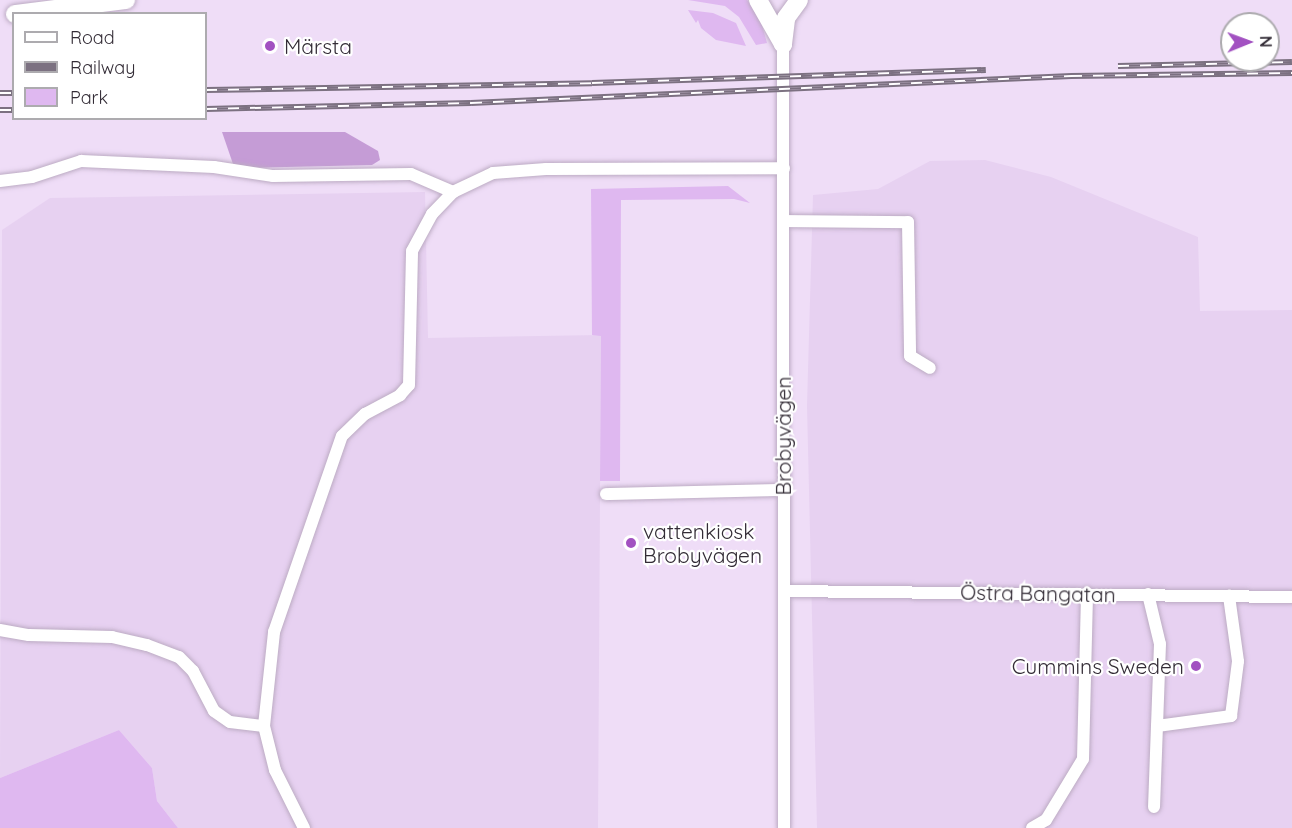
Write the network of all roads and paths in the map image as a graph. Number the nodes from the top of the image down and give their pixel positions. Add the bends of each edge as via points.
1 (126, 0) edge
2 (799, 0) edge
3 (766, 1) edge
4 (30, 12) edge
5 (786, 18) junction
6 (783, 44) junction
7 (784, 168) junction
8 (0, 181) edge
9 (453, 192) junction
10 (785, 221) junction
11 (930, 368) dead end
12 (782, 490) junction
13 (606, 494) dead end
14 (784, 591) junction
15 (1087, 593) junction
16 (1148, 594) junction
17 (1228, 596) junction
18 (1292, 597) edge
19 (0, 630) edge
20 (264, 726) junction
21 (1157, 726) junction
22 (1155, 807) dead end
23 (304, 828) edge
24 (784, 828) edge
25 (1032, 828) edge

1 - 4 street
2 - 5 street, Brobyvägen
3 - 5 street, Brobyvägen
3 - 6 street, Brobyvägen
5 - 6 street, Brobyvägen
6 - 7 street, Brobyvägen
7 - 9 street via 546,169 493,173
7 - 10 street, Brobyvägen
8 - 9 street via 32,177 81,161 214,167 273,177 411,174
9 - 20 street via 432,214 412,251 409,385 400,395 365,414 342,436 317,503 274,632
10 - 11 street via 908,222 910,356
10 - 12 street, Brobyvägen
12 - 13 street
12 - 14 street, Brobyvägen
14 - 15 street, Östra Bangatan
14 - 24 street, Brobyvägen
15 - 16 street, Östra Bangatan
15 - 25 street via 1083,759 1046,820
16 - 17 street, Östra Bangatan
16 - 21 street via 1160,644
17 - 18 street, Östra Bangatan
17 - 21 street via 1238,661 1231,716
19 - 20 street via 29,635 112,637 147,645 179,657 193,671 213,711 230,722
20 - 23 street via 275,770
21 - 22 street

